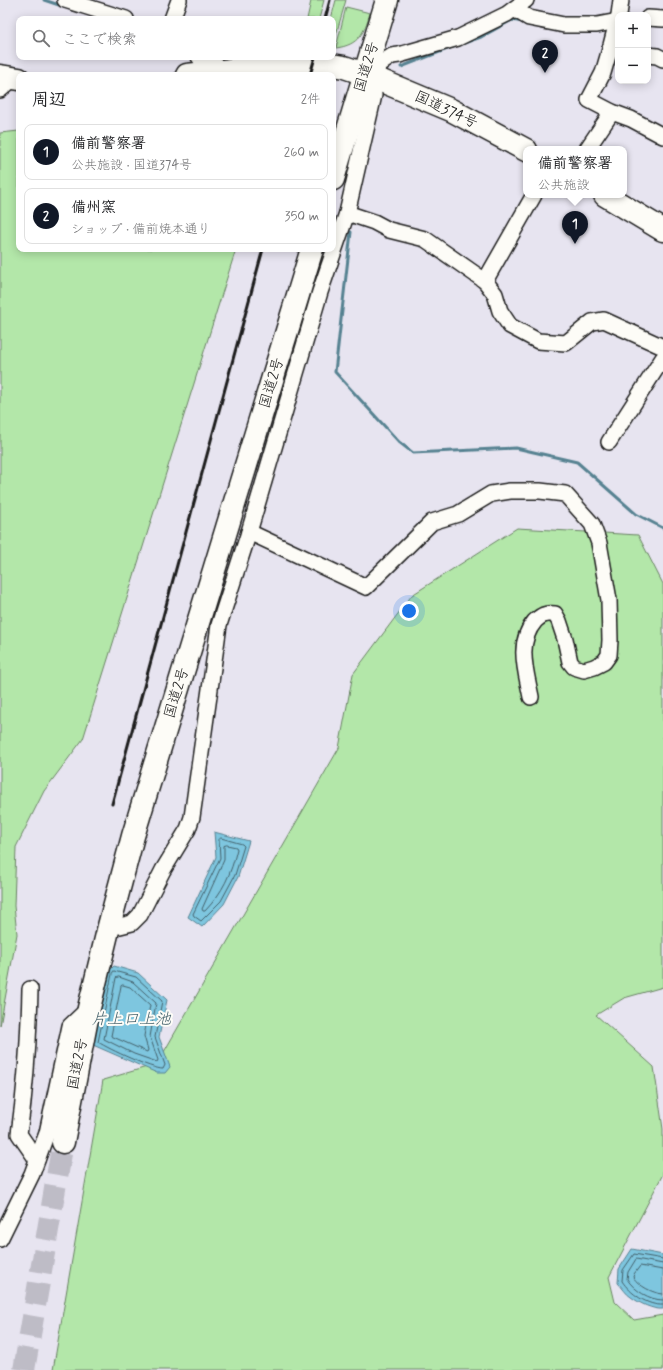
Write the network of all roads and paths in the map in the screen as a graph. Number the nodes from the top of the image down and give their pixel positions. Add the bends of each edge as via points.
1 (66, 0) edge
2 (179, 0) edge
3 (387, 0) edge
4 (621, 0) edge
5 (520, 4) edge
6 (619, 12) edge
7 (117, 16) edge
8 (173, 16) edge
9 (651, 18) edge
10 (663, 19) edge
11 (615, 22) edge
12 (614, 50) edge
13 (651, 55) edge
14 (663, 59) edge
15 (207, 60) edge
16 (221, 72) joint
17 (365, 74) junction
18 (612, 112) junction
19 (663, 136) edge
20 (589, 146) edge
21 (523, 148) edge
22 (336, 169) edge
23 (532, 198) edge
24 (611, 198) edge
25 (347, 213) junction
26 (663, 230) edge
27 (336, 245) edge
28 (311, 252) edge
29 (334, 252) edge
30 (485, 281) junction
31 (663, 347) edge
32 (663, 358) edge
33 (609, 442) dead end
34 (249, 532) junction
35 (531, 697) dead end
36 (109, 926) junction
37 (30, 989) dead end
38 (89, 1008) junction
39 (63, 1142) tunnel mouth
40 (37, 1160) junction
41 (0, 1239) edge

1 - 7 street
2 - 8 street
3 - 17 highway, 国道2号
4 - 6 street
5 - 11 street via 529,18 564,25 598,26
5 - 17 street via 507,14 458,38 392,56
9 - 10 street
12 - 18 street via 589,100
13 - 14 street
15 - 16 street
16 - 17 highway, 国道374号 via 326,64
17 - 21 highway, 国道374号 via 451,110
17 - 22 highway, 国道2号
17 - 25 street via 374,95
18 - 19 street via 631,118
18 - 20 street
23 - 30 street
24 - 26 highway
25 - 27 street
25 - 30 street via 389,230 425,239
28 - 36 highway, 国道2号 via 149,784
29 - 34 street
30 - 31 street via 495,294 500,311 510,326 538,341 566,343 592,322 604,320
32 - 33 street
34 - 35 street via 366,587 432,522 458,514 491,494 510,491 565,494 592,524 599,543 609,600 609,655 604,662 594,667 584,670 574,667 570,662 565,639 555,614 541,615 525,636 524,643 524,662
34 - 36 street via 219,625 195,807 188,829 140,915 132,923
36 - 38 highway, 国道2号
37 - 40 street via 29,1039 20,1134
38 - 39 highway, 国道2号
38 - 40 street via 70,1026 47,1133
40 - 41 street

